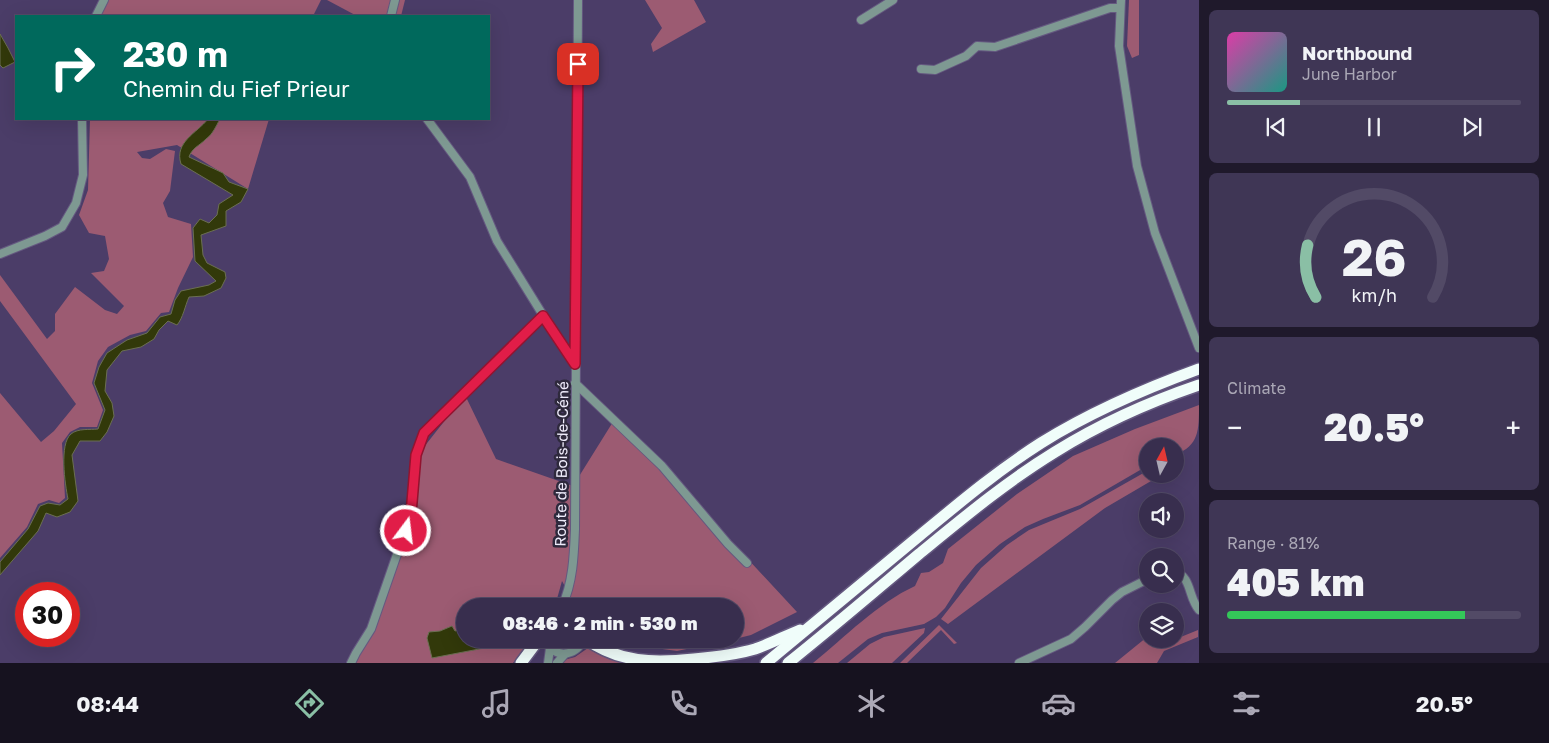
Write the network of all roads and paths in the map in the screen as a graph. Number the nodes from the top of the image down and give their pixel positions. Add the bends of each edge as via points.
1 (104, 0) edge
2 (395, 0) edge
3 (578, 0) edge
4 (893, 0) edge
5 (1120, 4) edge
6 (96, 15) edge
7 (391, 15) edge
8 (861, 20) dead end
9 (921, 69) dead end
10 (82, 120) edge
11 (428, 120) edge
12 (0, 254) edge
13 (543, 316) junction
14 (1198, 346) edge
15 (575, 364) junction
16 (1199, 369) edge
17 (575, 382) junction
18 (1199, 385) edge
19 (747, 563) dead end
20 (1184, 578) edge
21 (1139, 584) edge
22 (566, 598) edge
23 (1199, 610) edge
24 (815, 622) junction
25 (532, 648) edge
26 (550, 648) joint
27 (578, 648) edge
28 (598, 648) edge
29 (564, 654) junction
30 (352, 663) edge
31 (521, 663) edge
32 (548, 663) edge
33 (557, 663) edge
34 (766, 663) edge
35 (790, 663) edge
36 (1019, 663) edge

1 - 6 street
2 - 7 street
3 - 15 street, Route de Bois-de-Céné
4 - 8 street
5 - 9 street via 995,46 977,46 966,56 935,70
5 - 14 street via 1119,46 1137,166 1153,225
10 - 12 street via 83,175 76,203 67,219 62,227 45,236
11 - 13 street via 470,177 497,241
13 - 15 street
13 - 30 street via 424,433 416,455 411,514 371,629
15 - 17 street, Route de Bois-de-Céné
16 - 24 highway via 1133,394 1041,443 968,495
17 - 19 street via 662,466
17 - 22 street, Route de Bois-de-Céné via 574,555
18 - 35 highway via 1102,425 1018,476 948,530
20 - 23 street
21 - 36 street via 1112,600 1071,639
24 - 28 highway via 774,642 725,656 655,663 612,655
24 - 34 highway
25 - 31 highway
26 - 29 street
26 - 32 street
27 - 29 street
29 - 33 street

